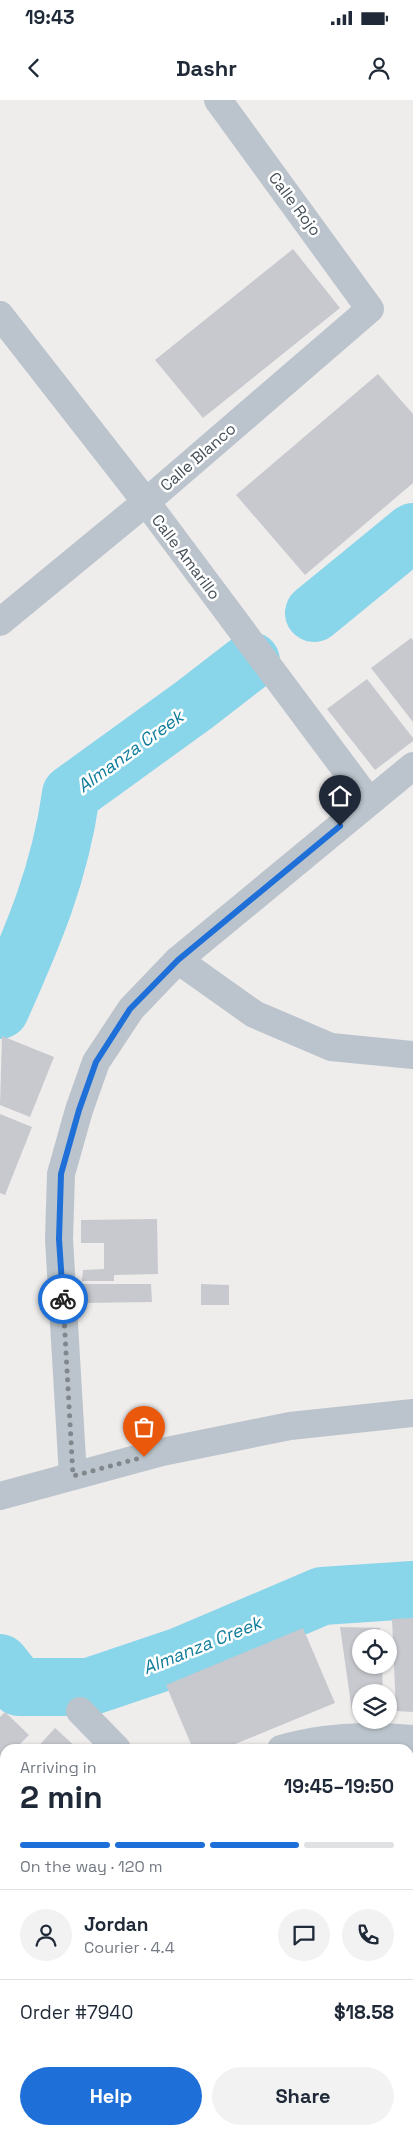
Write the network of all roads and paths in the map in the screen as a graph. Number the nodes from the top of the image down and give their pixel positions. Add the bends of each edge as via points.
1 (218, 100) edge
2 (370, 309) joint
3 (0, 315) edge
4 (146, 502) junction
5 (0, 622) edge
6 (413, 766) edge
7 (369, 802) junction
8 (178, 960) junction
9 (413, 1055) edge
10 (413, 1413) edge
11 (73, 1476) junction
12 (0, 1496) edge
13 (80, 1711) dead end
14 (413, 1739) edge
15 (112, 1744) edge
16 (299, 1744) edge

1 - 2 street, Calle Rojo
2 - 4 street, Calle Blanco
3 - 4 street, Calle Amarillo
4 - 5 street, Calle Blanco
4 - 7 street, Calle Amarillo
6 - 7 street
7 - 8 street
8 - 9 street via 254,1014 331,1046
8 - 11 street via 130,1009 96,1062 61,1174 59,1239
10 - 11 street via 290,1426 162,1452
11 - 12 street
13 - 15 street
14 - 16 street via 344,1738

